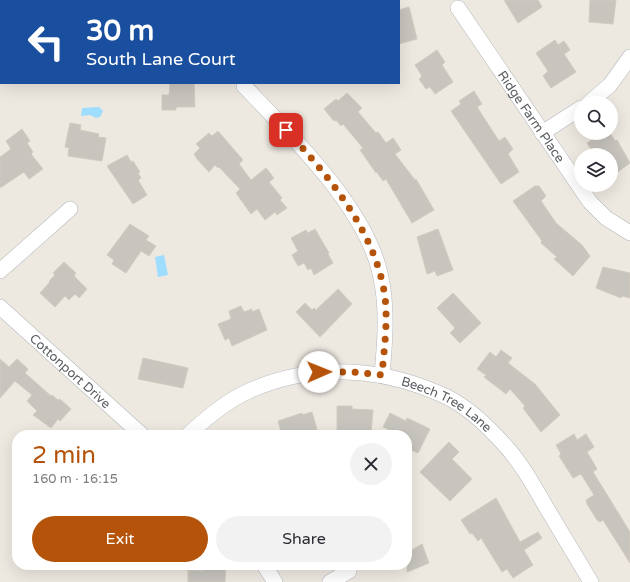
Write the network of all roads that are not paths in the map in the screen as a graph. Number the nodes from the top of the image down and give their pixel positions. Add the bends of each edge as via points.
1 (458, 8) dead end
2 (630, 57) edge
3 (244, 86) dead end
4 (597, 96) edge
5 (574, 112) edge
6 (542, 133) junction
7 (70, 209) dead end
8 (630, 233) edge
9 (0, 271) edge
10 (0, 307) edge
11 (382, 375) junction
12 (136, 430) edge
13 (194, 430) edge
14 (267, 570) edge
15 (349, 571) dead end
16 (275, 582) edge
17 (330, 582) edge
18 (592, 582) edge

1 - 6 street, Ridge Farm Place
2 - 4 street via 610,85
3 - 11 street via 296,140 320,170 351,211 371,248 380,271 385,304
5 - 6 street
6 - 8 street, Ridge Farm Place via 590,202 606,218
7 - 9 street
10 - 12 street, Cottonport Drive
11 - 13 street, Beech Tree Lane via 330,371 309,373 268,384 232,400
11 - 18 street, Beech Tree Lane via 446,396 464,407 490,430 528,476
14 - 16 street
15 - 17 street

